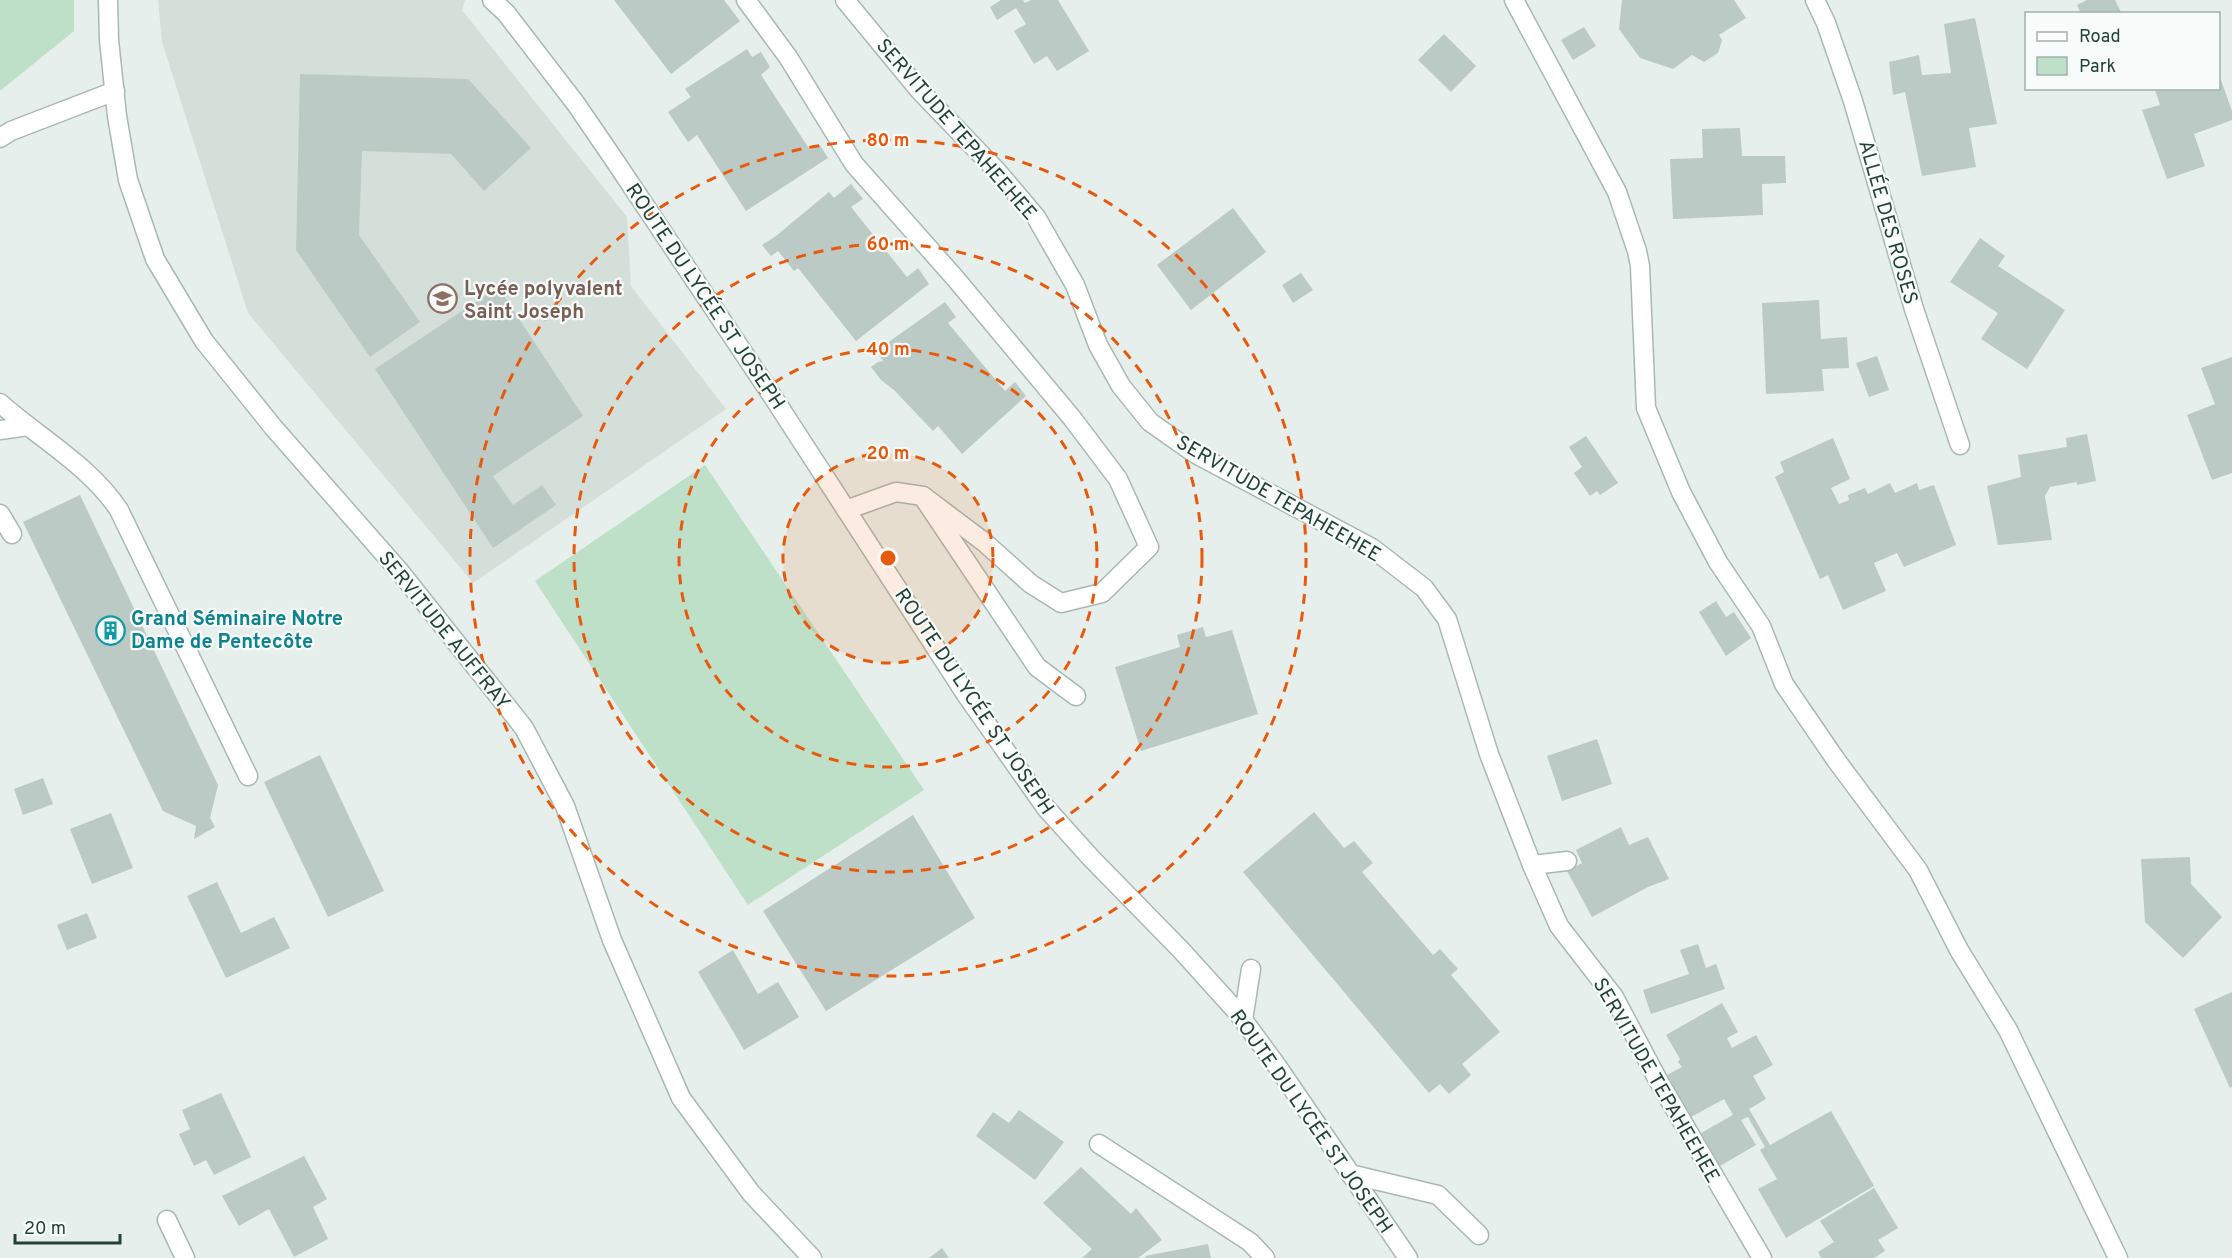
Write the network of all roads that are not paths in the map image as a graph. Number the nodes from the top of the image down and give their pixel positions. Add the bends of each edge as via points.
1 (108, 0) edge
2 (492, 0) edge
3 (746, 0) edge
4 (845, 0) edge
5 (1514, 0) edge
6 (1815, 0) edge
7 (115, 91) junction
8 (0, 138) edge
9 (0, 403) edge
10 (28, 426) junction
11 (0, 430) edge
12 (1960, 445) dead end
13 (923, 496) junction
14 (846, 510) junction
15 (0, 514) edge
16 (12, 534) dead end
17 (1076, 696) dead end
18 (248, 776) dead end
19 (1567, 861) dead end
20 (1532, 865) junction
21 (1251, 969) dead end
22 (1243, 1020) junction
23 (1099, 1144) dead end
24 (1350, 1174) junction
25 (167, 1221) dead end
26 (1479, 1235) dead end
27 (185, 1258) edge
28 (812, 1258) edge
29 (1265, 1258) edge
30 (1408, 1258) edge
31 (1762, 1258) edge
32 (2118, 1258) edge

1 - 7 street, SERVITUDE AUFFRAY
2 - 14 street, ROUTE DU LYCÉE ST JOSEPH via 583,113
3 - 13 street via 788,57 854,164 963,286 1118,479 1149,547 1102,593 1060,603
4 - 20 street, SERVITUDE TEPAHEEHEE via 920,91 1036,217 1076,285 1098,345 1115,376 1150,422 1194,453 1372,548 1424,588 1447,620 1489,754
5 - 32 street via 1617,192 1640,266 1646,408 1681,492 1718,562 1761,626 1784,684 1918,870 1959,950 2008,1030
6 - 12 street, ALLÉE DES ROSES via 1853,101 1914,309
7 - 8 street via 11,130
7 - 28 street, SERVITUDE AUFFRAY via 128,180 151,248 198,331 273,427 401,573 524,728 565,806 612,940 681,1098 752,1193
9 - 10 street
10 - 11 street
10 - 18 street via 100,486 119,510
13 - 14 street via 896,492
13 - 17 street via 1037,666
14 - 22 street, ROUTE DU LYCÉE ST JOSEPH via 967,696 1046,808
15 - 16 street
19 - 20 street
20 - 31 street, SERVITUDE TEPAHEEHEE via 1559,926 1614,998
21 - 22 street
22 - 24 street, ROUTE DU LYCÉE ST JOSEPH
23 - 29 street via 1250,1242
24 - 26 street via 1438,1195
24 - 30 street, ROUTE DU LYCÉE ST JOSEPH
25 - 27 street

